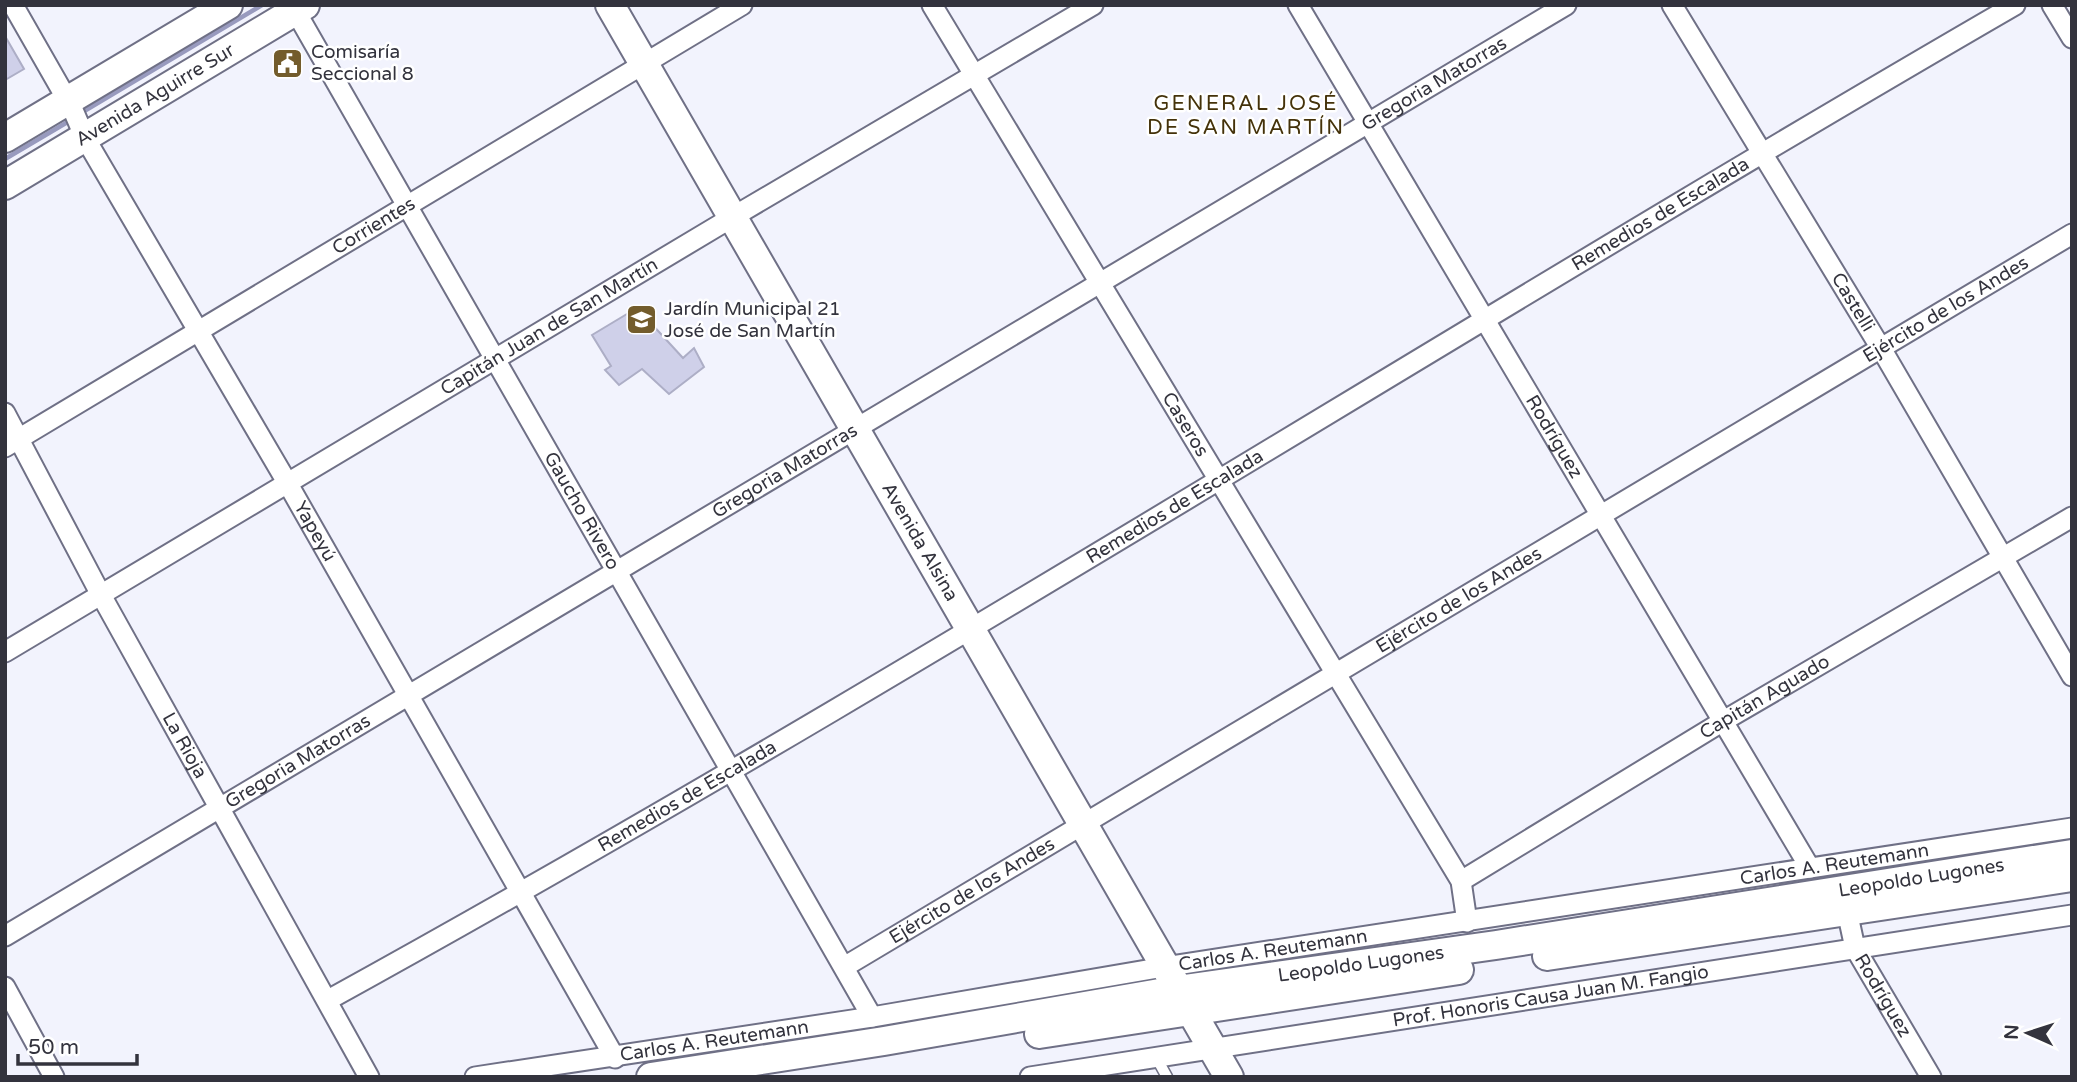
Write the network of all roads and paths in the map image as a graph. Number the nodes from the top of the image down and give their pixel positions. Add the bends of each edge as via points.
1 (13, 5) edge
2 (228, 5) edge
3 (610, 5) edge
4 (742, 5) edge
5 (932, 5) edge
6 (1093, 5) edge
7 (1297, 5) edge
8 (1566, 5) edge
9 (1672, 5) edge
10 (2015, 5) edge
11 (2052, 5) edge
12 (297, 7) edge
13 (2072, 38) edge
14 (643, 65) junction
15 (975, 77) junction
16 (77, 119) junction
17 (1370, 123) junction
18 (5, 138) edge
19 (1760, 152) junction
20 (5, 185) edge
21 (406, 205) junction
22 (731, 218) junction
23 (2072, 234) edge
24 (1102, 285) junction
25 (1485, 317) junction
26 (199, 331) junction
27 (1882, 350) junction
28 (494, 360) junction
29 (5, 413) edge
30 (856, 430) junction
31 (12, 442) edge
32 (1218, 479) junction
33 (288, 484) junction
34 (1600, 514) junction
35 (2072, 517) edge
36 (2002, 556) junction
37 (616, 570) junction
38 (101, 595) junction
39 (969, 628) junction
40 (5, 652) edge
41 (1334, 676) junction
42 (2072, 676) edge
43 (407, 695) junction
44 (1725, 720) junction
45 (731, 770) junction
46 (222, 808) junction
47 (1083, 826) junction
48 (2072, 828) edge
49 (2072, 854) edge
50 (1810, 868) junction
51 (2072, 877) edge
52 (1461, 881) junction
53 (521, 894) junction
54 (1847, 911) junction
55 (2072, 915) edge
56 (1467, 922) junction
57 (5, 936) edge
58 (1855, 948) junction
59 (845, 967) junction
60 (5, 987) edge
61 (1176, 989) junction
62 (328, 1000) junction
63 (872, 1017) junction
64 (1212, 1048) junction
65 (1156, 1056) junction
66 (615, 1058) junction
67 (1130, 1069) edge
68 (54, 1077) edge
69 (369, 1077) edge
70 (475, 1077) edge
71 (651, 1077) edge
72 (766, 1077) edge
73 (1033, 1077) edge
74 (1167, 1077) edge
75 (1229, 1077) edge
76 (1931, 1077) edge

1 - 16 street, Yapeyú
2 - 16 main road, Avenida Aguirre Sur
3 - 14 main road, Avenida Alsina
4 - 14 street, Corrientes
5 - 15 street, Caseros
6 - 15 street, Capitán Juan de San Martín
7 - 17 street, Rodríguez
8 - 17 street, Gregoria Matorras
9 - 19 street, Castelli
10 - 19 street, Remedios de Escalada
11 - 13 street
12 - 16 main road, Avenida Aguirre Sur
12 - 21 street, Gaucho Rivero
14 - 21 street, Corrientes
14 - 22 main road, Avenida Alsina
15 - 22 street, Capitán Juan de San Martín
15 - 24 street, Caseros
16 - 18 main road, Avenida Aguirre Sur
16 - 20 main road, Avenida Aguirre Sur
16 - 26 street, Yapeyú
17 - 24 street, Gregoria Matorras
17 - 25 street, Rodríguez
19 - 25 street, Remedios de Escalada
19 - 27 street, Castelli
21 - 26 street, Corrientes
21 - 28 street, Gaucho Rivero
22 - 28 street, Capitán Juan de San Martín
22 - 30 main road, Avenida Alsina
23 - 27 street, Ejército de los Andes
24 - 30 street, Gregoria Matorras
24 - 32 street, Caseros
25 - 32 street, Remedios de Escalada
25 - 34 street, Rodríguez
26 - 31 street, Corrientes
26 - 33 street, Yapeyú
27 - 34 street, Ejército de los Andes
27 - 36 street, Castelli
28 - 33 street, Capitán Juan de San Martín
28 - 37 street, Gaucho Rivero
29 - 31 street, La Rioja
30 - 37 street, Gregoria Matorras
30 - 39 main road, Avenida Alsina
31 - 38 street, La Rioja
32 - 39 street, Remedios de Escalada
32 - 41 street, Caseros
33 - 38 street, Capitán Juan de San Martín
33 - 43 street, Yapeyú
34 - 41 street, Ejército de los Andes
34 - 44 street, Rodríguez
35 - 36 street, Capitán Aguado
36 - 42 street, Castelli
36 - 44 street, Capitán Aguado
37 - 43 street, Gregoria Matorras
37 - 45 street, Gaucho Rivero
38 - 40 street, Capitán Juan de San Martín
38 - 46 street, La Rioja
39 - 45 street, Remedios de Escalada
39 - 47 main road, Avenida Alsina
41 - 47 street, Ejército de los Andes
41 - 52 street, Caseros
43 - 46 street, Gregoria Matorras
43 - 53 street, Yapeyú
44 - 50 street, Rodríguez
44 - 52 street, Capitán Aguado
45 - 53 street, Remedios de Escalada
45 - 59 street, Gaucho Rivero
46 - 57 street, Gregoria Matorras
46 - 62 street, La Rioja
47 - 59 street, Ejército de los Andes
47 - 61 main road, Avenida Alsina
48 - 50 street, Carlos A. Reutemann
49 - 61 main road, Leopoldo Lugones via 1496,945
50 - 56 street, Carlos A. Reutemann
51 - 54 main road, Leopoldo Lugones
52 - 56 street, Caseros
53 - 62 street, Remedios de Escalada
53 - 66 street, Yapeyú
54 - 58 street, Rodríguez
54 - 61 main road, Leopoldo Lugones
55 - 58 street, Prof. Honoris Causa Juan M. Fangio
56 - 61 street, Carlos A. Reutemann
58 - 64 street, Prof. Honoris Causa Juan M. Fangio
58 - 76 street, Rodríguez
59 - 63 street, Gaucho Rivero
60 - 68 street
61 - 63 street, Carlos A. Reutemann
61 - 64 main road, Avenida Alsina
61 - 71 main road, Leopoldo Lugones
61 - 72 main road, Leopoldo Lugones
62 - 69 street, La Rioja
63 - 66 street, Carlos A. Reutemann
64 - 65 street, Prof. Honoris Causa Juan M. Fangio
64 - 75 main road, Avenida Alsina
65 - 67 street, Prof. Honoris Causa Juan M. Fangio
65 - 74 lane
66 - 70 street, Carlos A. Reutemann
67 - 73 street, Prof. Honoris Causa Juan M. Fangio

